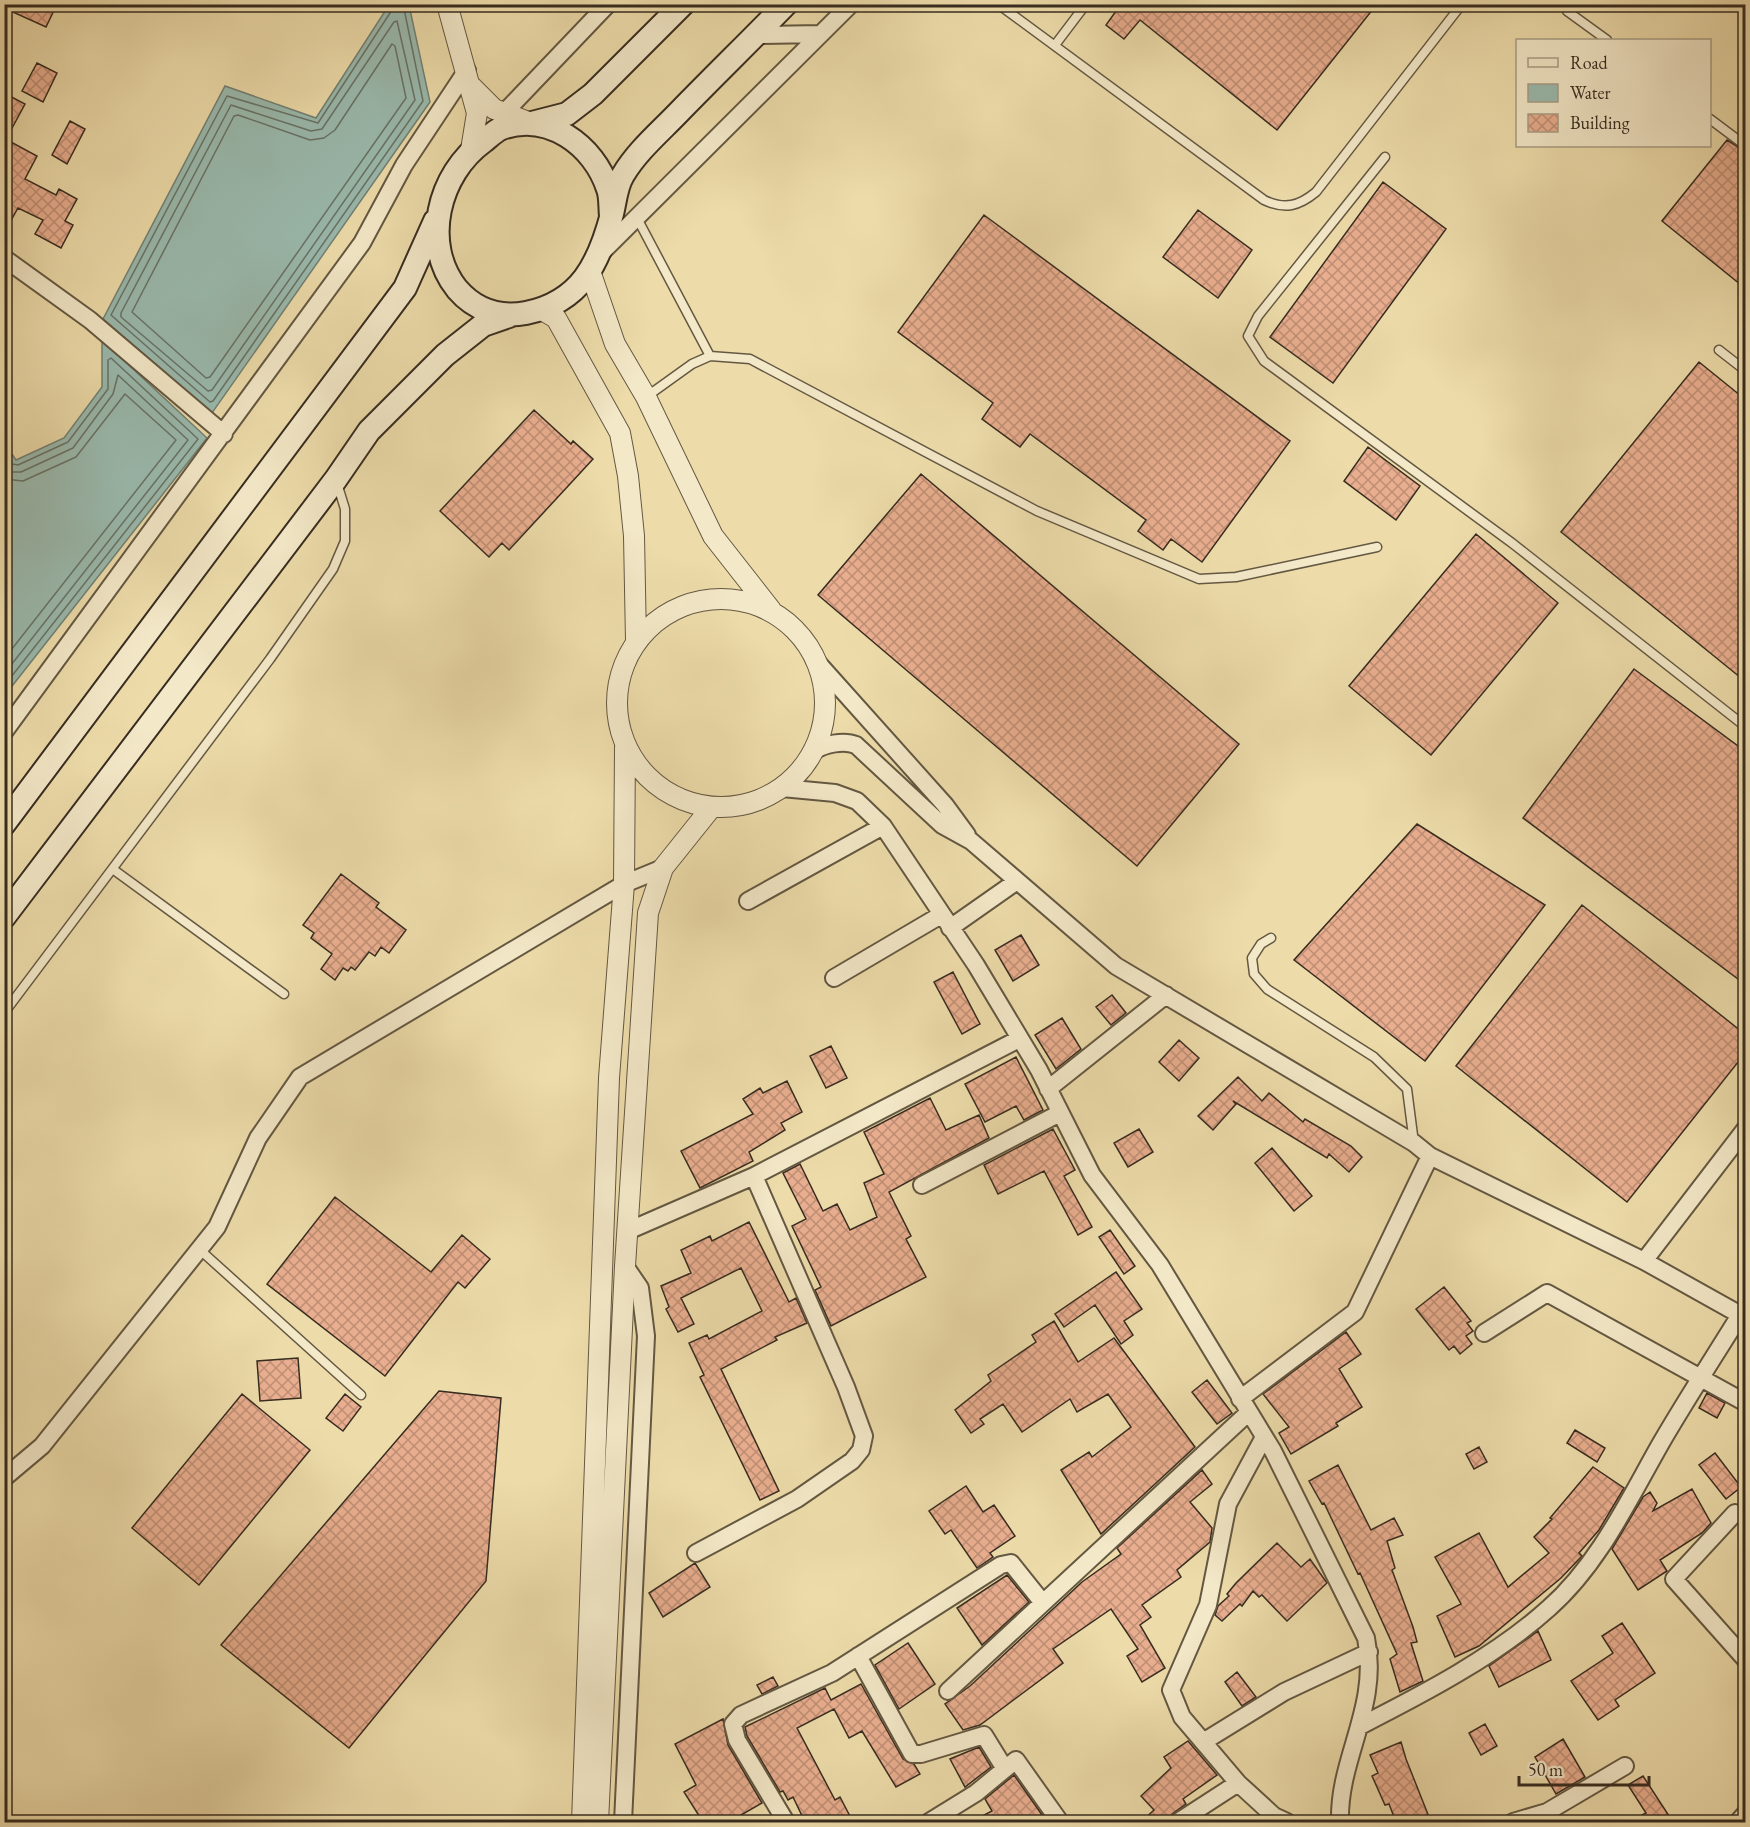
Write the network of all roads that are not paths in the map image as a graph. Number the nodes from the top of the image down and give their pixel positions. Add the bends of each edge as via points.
1 (447, 4) edge
2 (608, 4) edge
3 (683, 4) edge
4 (786, 4) edge
5 (851, 4) edge
6 (998, 4) edge
7 (1086, 4) edge
8 (1462, 4) edge
9 (1567, 11) dead end
10 (821, 34) junction
11 (756, 35) junction
12 (1606, 39) edge
13 (1055, 45) junction
14 (469, 79) junction
15 (504, 113) junction
16 (1711, 120) edge
17 (531, 123) junction
18 (1746, 146) edge
19 (471, 150) junction
20 (1385, 157) dead end
21 (438, 211) junction
22 (611, 216) junction
23 (637, 218) junction
24 (4, 258) edge
25 (595, 262) junction
26 (542, 310) junction
27 (511, 316) junction
28 (1719, 350) dead end
29 (710, 356) junction
30 (1746, 371) edge
31 (646, 397) junction
32 (224, 434) junction
33 (336, 479) junction
34 (1377, 547) dead end
35 (771, 611) junction
36 (636, 641) junction
37 (817, 662) junction
38 (1746, 727) edge
39 (4, 732) edge
40 (625, 747) junction
41 (814, 751) junction
42 (782, 788) junction
43 (711, 808) junction
44 (4, 824) edge
45 (883, 826) junction
46 (971, 841) junction
47 (663, 868) junction
48 (114, 870) junction
49 (1017, 881) junction
50 (624, 884) junction
51 (748, 901) dead end
52 (4, 917) edge
53 (946, 921) junction
54 (1271, 938) dead end
55 (834, 978) dead end
56 (284, 994) dead end
57 (1166, 995) junction
58 (4, 1013) edge
59 (1019, 1039) junction
60 (1048, 1089) junction
61 (1060, 1113) junction
62 (1746, 1128) edge
63 (1414, 1143) junction
64 (1430, 1156) junction
65 (754, 1176) junction
66 (922, 1185) dead end
67 (630, 1230) junction
68 (199, 1249) junction
69 (1644, 1261) junction
70 (625, 1266) junction
71 (1743, 1316) edge
72 (1484, 1334) dead end
73 (1701, 1378) junction
74 (361, 1395) dead end
75 (1746, 1403) edge
76 (1244, 1406) junction
77 (1264, 1437) junction
78 (4, 1478) edge
79 (1735, 1513) dead end
80 (696, 1553) dead end
81 (1043, 1603) junction
82 (1369, 1652) junction
83 (858, 1656) junction
84 (1746, 1660) edge
85 (948, 1690) dead end
86 (1360, 1726) junction
87 (1203, 1742) junction
88 (1625, 1766) dead end
89 (1005, 1769) junction
90 (1238, 1783) junction
91 (1746, 1813) edge
92 (582, 1822) edge
93 (598, 1822) edge
94 (623, 1822) edge
95 (786, 1822) edge
96 (929, 1822) edge
97 (1060, 1822) edge
98 (1178, 1822) edge
99 (1287, 1822) edge
100 (1340, 1822) edge
101 (1513, 1822) edge
102 (1738, 1822) edge

1 - 14 street
2 - 15 street
3 - 17 main road via 593,94 567,114
4 - 11 main road
5 - 10 street
6 - 13 lane
7 - 13 lane
8 - 13 lane via 1316,192 1301,204 1277,206 1264,200
9 - 12 lane
10 - 11 street
10 - 23 street
11 - 22 main road via 646,145 622,176
14 - 15 street via 494,110
14 - 19 street via 477,112
14 - 32 street via 404,165 362,243
15 - 17 street
16 - 18 lane
17 - 19 main road via 501,128
17 - 22 main road via 563,132 584,148 609,191
19 - 21 main road
20 - 38 lane via 1258,316 1248,336 1264,361 1512,543
21 - 27 main road via 437,239 446,274 464,297 482,310
21 - 44 main road via 405,288
22 - 25 main road
23 - 25 street
23 - 29 lane
24 - 32 street via 90,320
25 - 26 main road via 581,286
25 - 31 street via 615,344
26 - 27 main road
26 - 36 street via 556,318 620,433 634,536
27 - 33 main road via 483,325 445,355 369,431
28 - 30 lane
29 - 31 lane
29 - 34 lane via 750,358 1037,511 1199,579 1236,577
31 - 35 street via 713,536
32 - 39 street
33 - 48 lane via 345,509 345,541 333,569
33 - 52 main road
35 - 36 street via 743,600 683,604 657,619
35 - 37 street via 798,632
36 - 40 street via 623,665 616,692 617,720
37 - 41 street via 825,691 824,722
37 - 46 street via 945,805
40 - 43 street via 640,770 660,789 684,802
40 - 50 street
41 - 42 street via 800,772
41 - 46 street via 842,743 856,745 942,825
42 - 43 street via 736,807
42 - 45 street via 835,793 857,801
43 - 47 street
45 - 51 street
45 - 53 street
46 - 49 street
47 - 50 street
47 - 67 street via 648,913
48 - 56 lane
48 - 58 lane
49 - 53 street
49 - 57 street via 1116,966
50 - 68 street via 300,1077 258,1138 217,1227
50 - 92 street via 609,1078
53 - 55 street
53 - 59 street
54 - 63 lane via 1261,944 1252,958 1254,974 1267,989 1374,1057 1407,1089
57 - 60 street
57 - 63 street
59 - 60 street
59 - 65 street
60 - 61 street
61 - 66 street
61 - 76 street via 1092,1174 1160,1265
62 - 69 street
63 - 64 street
64 - 69 street
64 - 76 street via 1355,1312
65 - 67 street
65 - 80 street via 864,1436 861,1450 843,1467 797,1499
67 - 70 street
68 - 74 lane
68 - 78 street via 42,1446
69 - 71 street
70 - 93 street
70 - 94 street via 640,1288 646,1336
71 - 73 street
72 - 73 street via 1547,1293
73 - 75 street
73 - 86 street via 1624,1510 1579,1576 1549,1608 1435,1688
76 - 77 street
76 - 81 street
77 - 82 street via 1314,1531 1366,1638
77 - 87 street via 1228,1504 1208,1605 1171,1690 1182,1717
79 - 84 street via 1674,1579
81 - 83 street via 1019,1570 1011,1563 1001,1565
81 - 85 street
82 - 86 street via 1369,1691
82 - 87 street via 1284,1692
83 - 89 street via 912,1754 984,1735
83 - 95 street via 741,1715 733,1724 737,1740
86 - 100 street via 1339,1799
87 - 90 street
88 - 101 street via 1547,1812
89 - 96 street via 976,1793
89 - 97 street via 1016,1760
90 - 98 street
90 - 99 street via 1274,1816
91 - 102 street

